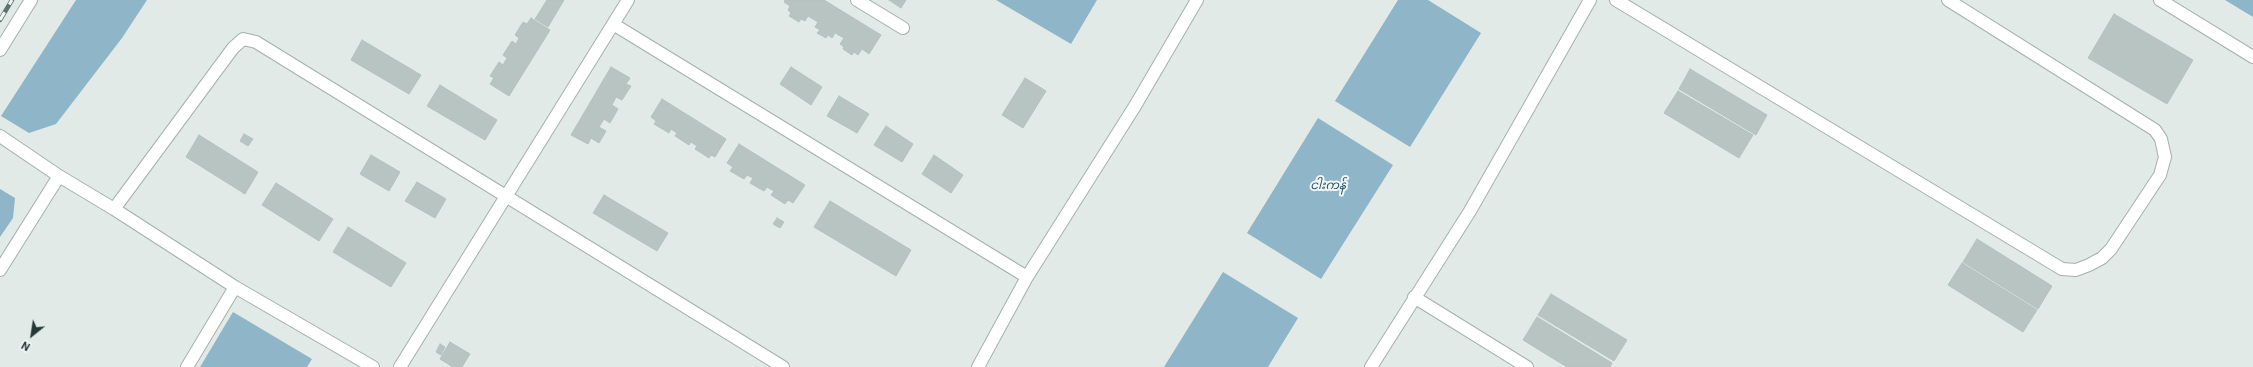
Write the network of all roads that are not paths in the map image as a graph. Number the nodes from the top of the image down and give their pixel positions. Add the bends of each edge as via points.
1 (32, 0) edge
2 (628, 0) edge
3 (857, 0) edge
4 (1197, 0) edge
5 (1590, 0) edge
6 (1616, 0) edge
7 (1948, 0) edge
8 (2160, 0) edge
9 (613, 24) junction
10 (903, 28) dead end
11 (0, 50) edge
12 (2253, 57) edge
13 (0, 136) edge
14 (59, 176) junction
15 (507, 196) junction
16 (114, 209) junction
17 (0, 270) edge
18 (1027, 277) junction
19 (234, 287) junction
20 (1414, 297) junction
21 (187, 367) edge
22 (373, 367) edge
23 (400, 367) edge
24 (783, 367) edge
25 (978, 367) edge
26 (1371, 367) edge
27 (1527, 367) edge

1 - 11 street
2 - 9 street
3 - 10 street
4 - 18 street
5 - 20 street via 1470,211
6 - 7 street via 2062,269 2076,270 2102,258 2160,175 2164,157 2161,139 2155,130
8 - 12 street
9 - 15 street
9 - 18 street
13 - 14 street
14 - 16 street
14 - 17 street
15 - 16 street via 256,42 243,39 233,48
15 - 23 street
15 - 24 street
16 - 19 street
18 - 25 street
19 - 21 street
19 - 22 street
20 - 26 street
20 - 27 street

